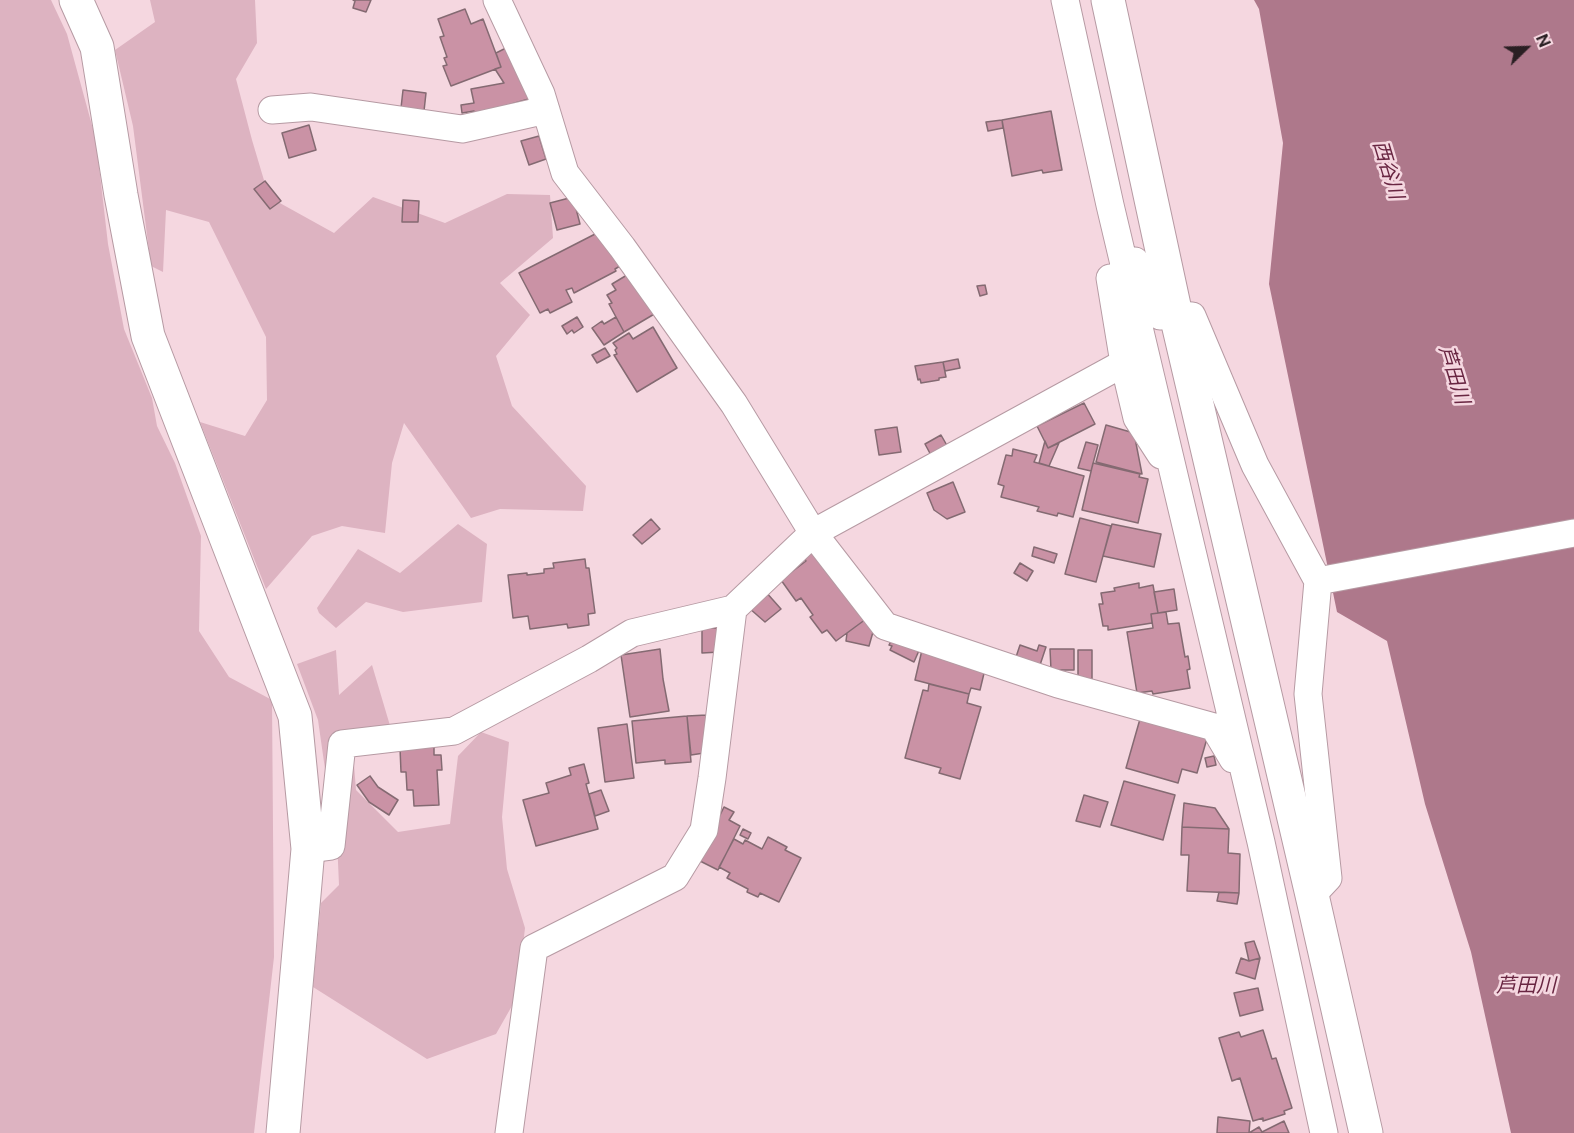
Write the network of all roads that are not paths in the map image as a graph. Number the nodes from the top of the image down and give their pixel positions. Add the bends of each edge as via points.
1 (76, 0) edge
2 (496, 0) edge
3 (1065, 0) edge
4 (1108, 0) edge
5 (272, 110) dead end
6 (546, 110) junction
7 (1110, 206) junction
8 (1176, 315) junction
9 (1124, 363) junction
10 (1173, 472) junction
11 (813, 533) junction
12 (1574, 533) edge
13 (1318, 581) junction
14 (733, 609) junction
15 (1246, 780) junction
16 (308, 849) junction
17 (1312, 895) junction
18 (283, 1133) edge
19 (509, 1133) edge
20 (1324, 1133) edge
21 (1366, 1133) edge

1 - 16 street via 97,47 147,336 296,716
2 - 6 street
3 - 7 street
4 - 8 street
5 - 6 street via 311,107 462,129
6 - 11 street via 565,173 734,404
7 - 8 street via 1160,316
7 - 9 street via 1104,240
7 - 10 street
8 - 13 street via 1192,316 1255,465
8 - 17 street
9 - 10 street via 1137,418
9 - 11 street
10 - 15 street
11 - 14 street
11 - 15 street via 885,627 1058,684 1214,727
12 - 13 street
13 - 17 street via 1308,694 1328,879
14 - 16 street via 632,633 454,731 342,744 331,846
14 - 19 street via 704,830 675,877 534,948
15 - 20 street
16 - 18 street
17 - 21 street

